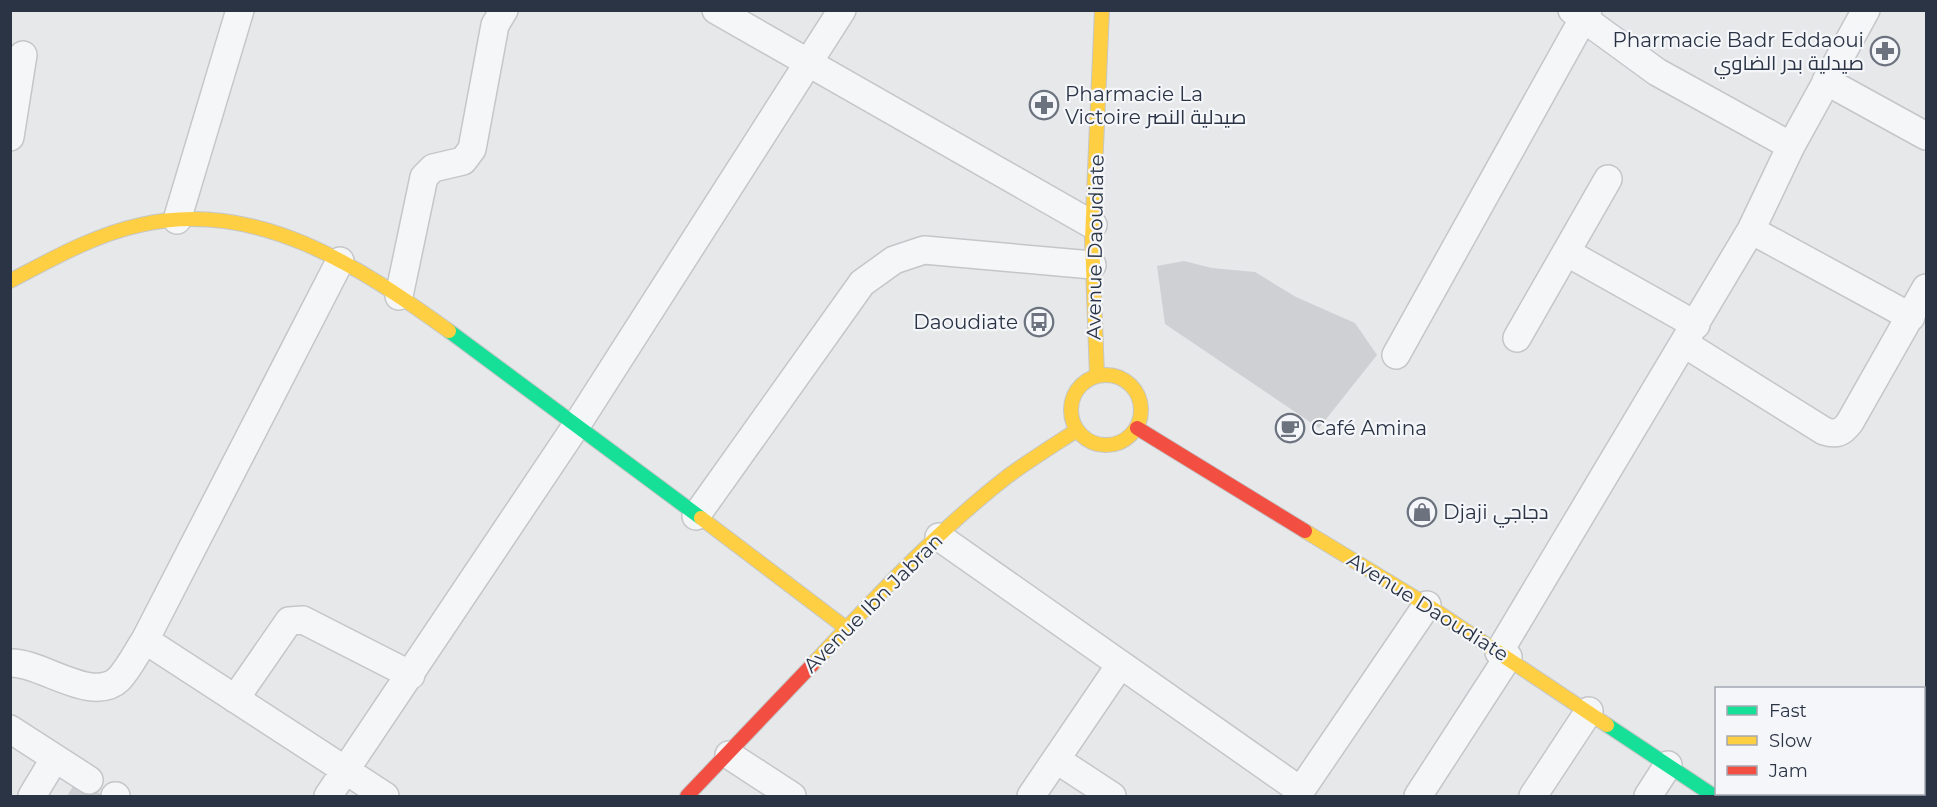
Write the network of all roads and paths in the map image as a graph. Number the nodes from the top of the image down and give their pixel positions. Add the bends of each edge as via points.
1 (240, 10) edge
2 (504, 10) edge
3 (716, 10) edge
4 (842, 10) edge
5 (1866, 10) edge
6 (1101, 11) edge
7 (1581, 13) edge
8 (23, 55) dead end
9 (808, 63) junction
10 (1826, 81) junction
11 (1926, 136) edge
12 (10, 137) edge
13 (1791, 146) junction
14 (1608, 178) dead end
15 (177, 220) junction
16 (1092, 225) junction
17 (1752, 230) junction
18 (1566, 252) junction
19 (340, 261) junction
20 (1092, 265) junction
21 (10, 281) edge
22 (1926, 288) edge
23 (399, 296) junction
24 (1911, 317) junction
25 (1690, 335) junction
26 (1517, 338) dead end
27 (1396, 355) dead end
28 (1096, 376) junction
29 (578, 423) junction
30 (1137, 428) junction
31 (1077, 430) junction
32 (696, 516) junction
33 (939, 537) junction
34 (1427, 604) junction
35 (846, 628) junction
36 (145, 640) junction
37 (1504, 655) junction
38 (10, 663) edge
39 (1120, 665) junction
40 (411, 675) junction
41 (235, 699) junction
42 (1589, 711) junction
43 (10, 729) edge
44 (729, 755) junction
45 (56, 758) junction
46 (1057, 760) junction
47 (1668, 765) junction
48 (346, 771) junction
49 (89, 780) dead end
50 (1299, 794) edge
51 (32, 796) edge
52 (328, 796) edge
53 (385, 796) edge
54 (687, 796) edge
55 (792, 796) edge
56 (1031, 796) edge
57 (1112, 796) edge
58 (1418, 796) edge
59 (1533, 796) edge
60 (1648, 796) edge
61 (1714, 796) edge

1 - 15 street
2 - 23 street via 495,26 472,149 463,161 432,168 424,177
3 - 9 street
4 - 9 street
5 - 10 street
6 - 16 street, Avenue Daoudiate
7 - 13 street via 1657,72
7 - 27 street
8 - 12 street
9 - 16 street
9 - 29 street
10 - 11 street
10 - 13 street
13 - 17 street
14 - 18 street
15 - 19 street via 226,222 293,237
15 - 21 street via 132,224 82,243
16 - 20 street, Avenue Daoudiate
17 - 24 street
17 - 25 street
18 - 25 street
18 - 26 street
19 - 23 street
19 - 36 street
20 - 28 street, Avenue Daoudiate
20 - 32 street via 924,250 894,260 862,283
22 - 24 street
23 - 29 street
24 - 25 street via 1850,422 1844,431 1834,434 1824,431
25 - 37 street
28 - 30 street via 1113,375 1128,383 1139,396 1142,412
28 - 31 street via 1082,384 1073,398 1071,414
29 - 32 street
29 - 40 street
30 - 31 street via 1127,439 1114,444 1094,442
30 - 34 street, Avenue Daoudiate
31 - 33 street, Avenue Ibn Jabran via 1006,478
32 - 35 street
33 - 35 street, Avenue Ibn Jabran
33 - 39 street
34 - 37 street, Avenue Daoudiate
34 - 50 street
35 - 44 street, Avenue Ibn Jabran
36 - 38 street via 118,680 107,685 85,687
36 - 41 street
37 - 42 street, Avenue Daoudiate
37 - 58 street
39 - 46 street
39 - 50 street
40 - 41 street via 303,620 289,621
40 - 48 street
41 - 48 street
42 - 47 street, Avenue Daoudiate
42 - 59 street
43 - 45 street
44 - 54 street, Avenue Ibn Jabran
44 - 55 street
45 - 49 street
45 - 51 street
46 - 56 street
46 - 57 street
47 - 60 street
47 - 61 street, Avenue Daoudiate
48 - 52 street
48 - 53 street

